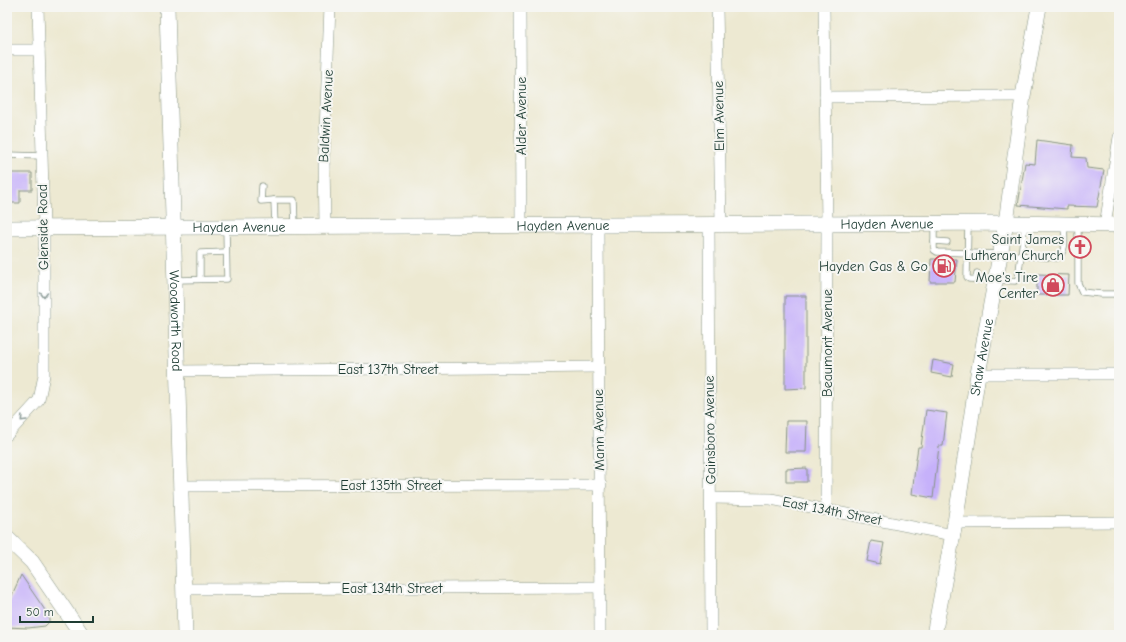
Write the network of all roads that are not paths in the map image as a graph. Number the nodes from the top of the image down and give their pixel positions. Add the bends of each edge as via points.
1 (38, 7) edge
2 (167, 7) edge
3 (330, 7) edge
4 (520, 7) edge
5 (717, 7) edge
6 (824, 7) edge
7 (1039, 7) edge
8 (7, 50) edge
9 (39, 50) junction
10 (1024, 96) junction
11 (825, 98) junction
12 (1119, 137) edge
13 (7, 155) edge
14 (42, 156) junction
15 (262, 186) dead end
16 (274, 200) junction
17 (934, 223) junction
18 (968, 223) junction
19 (1006, 223) junction
20 (1025, 223) junction
21 (827, 224) junction
22 (1071, 224) junction
23 (521, 225) junction
24 (598, 225) junction
25 (715, 225) junction
26 (1112, 225) edge
27 (174, 226) junction
28 (275, 226) junction
29 (295, 226) junction
30 (325, 226) junction
31 (226, 227) junction
32 (7, 228) edge
33 (44, 228) junction
34 (934, 241) junction
35 (947, 242) dead end
36 (226, 252) junction
37 (967, 253) junction
38 (1000, 254) junction
39 (1021, 256) junction
40 (977, 273) dead end
41 (200, 279) junction
42 (176, 280) junction
43 (976, 280) junction
44 (995, 280) junction
45 (1119, 294) edge
46 (598, 367) junction
47 (178, 371) junction
48 (978, 374) junction
49 (1119, 374) edge
50 (7, 435) edge
51 (601, 485) junction
52 (181, 486) junction
53 (711, 498) junction
54 (826, 510) junction
55 (1119, 522) edge
56 (954, 529) junction
57 (7, 538) edge
58 (600, 587) junction
59 (184, 589) junction
60 (82, 635) edge
61 (185, 635) edge
62 (600, 635) edge
63 (711, 635) edge
64 (934, 635) edge

1 - 9 street, Glenside Road
2 - 27 street, Woodworth Road
3 - 30 street, Baldwin Avenue via 324,157
4 - 23 street, Alder Avenue
5 - 25 street, Elm Avenue
6 - 11 street, Beaumont Avenue
7 - 10 street, Shaw Avenue
8 - 9 street
9 - 14 street, Glenside Road
10 - 11 street
10 - 19 street, Shaw Avenue
11 - 21 street, Beaumont Avenue
12 - 26 street
13 - 14 lane
14 - 33 street, Glenside Road
15 - 16 lane via 261,201
16 - 28 lane
16 - 29 lane via 294,200
17 - 18 street, Hayden Avenue
17 - 21 street, Hayden Avenue
17 - 34 lane
18 - 19 street, Hayden Avenue
18 - 37 lane via 964,242
19 - 20 street, Hayden Avenue
19 - 38 street, Shaw Avenue
20 - 22 street, Hayden Avenue
20 - 39 lane
21 - 25 street, Hayden Avenue
21 - 54 street, Beaumont Avenue
22 - 26 street, Hayden Avenue
22 - 39 lane via 1061,255 1057,258
22 - 45 lane via 1078,283 1082,292
23 - 24 street, Hayden Avenue
23 - 30 street, Hayden Avenue
24 - 25 street, Hayden Avenue
24 - 46 street, Mann Avenue
25 - 53 street, Gainsboro Avenue
27 - 31 street, Hayden Avenue
27 - 33 street, Hayden Avenue
27 - 42 street, Woodworth Road
28 - 29 street, Hayden Avenue
28 - 31 street, Hayden Avenue
29 - 30 street, Hayden Avenue
31 - 36 lane
32 - 33 street, Hayden Avenue
33 -> 50 street, Glenside Road via 44,375 39,400
34 - 35 lane
34 - 37 lane via 934,250 937,252
36 - 41 lane via 200,253
36 - 41 lane via 227,278
37 - 38 lane via 979,256
37 - 43 lane via 967,277
38 - 39 lane
38 - 44 street, Shaw Avenue
39 - 44 lane via 1018,279 1015,282
40 - 43 lane
41 - 42 lane
42 - 47 street, Woodworth Road
43 - 44 lane
44 - 48 street, Shaw Avenue
46 - 47 street, East 137th Street
46 - 51 street, Mann Avenue
47 - 52 street, Woodworth Road
48 - 49 street
48 - 56 street, Shaw Avenue
51 - 52 street, East 135th Street
51 - 58 street, Mann Avenue
52 - 59 street, Woodworth Road
53 - 54 street, East 134th Street via 771,499
53 - 63 street, Gainsboro Avenue
54 - 56 street, East 134th Street
55 - 56 street, East 134th Street
56 - 64 street, Shaw Avenue
57 - 60 street via 32,562
58 - 59 street, East 134th Street
58 - 62 street, Mann Avenue
59 - 61 street, Woodworth Road

